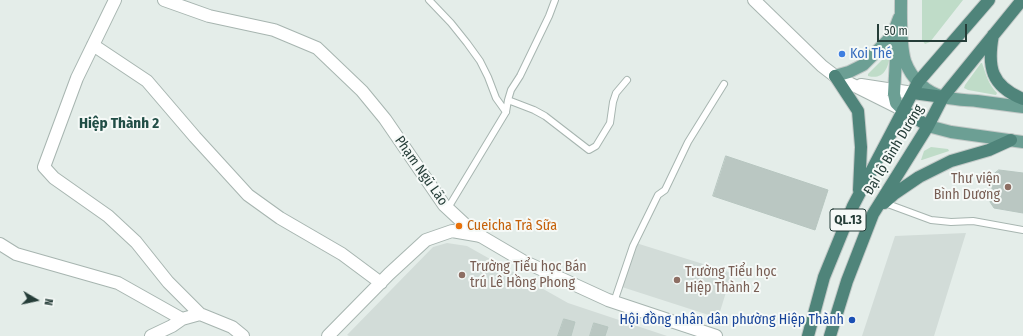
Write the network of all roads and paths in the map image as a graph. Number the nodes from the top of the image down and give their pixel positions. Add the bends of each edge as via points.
1 (114, 0) edge
2 (164, 0) edge
3 (429, 0) edge
4 (555, 0) edge
5 (754, 0) edge
6 (901, 0) edge
7 (989, 0) edge
8 (1022, 0) edge
9 (901, 13) junction
10 (994, 34) junction
11 (93, 45) junction
12 (835, 76) junction
13 (627, 80) dead end
14 (724, 84) dead end
15 (916, 88) junction
16 (895, 90) junction
17 (943, 97) junction
18 (508, 100) junction
19 (1023, 100) edge
20 (1023, 107) edge
21 (903, 110) junction
22 (506, 112) junction
23 (928, 126) junction
24 (1011, 140) junction
25 (1023, 142) edge
26 (859, 195) junction
27 (885, 203) junction
28 (448, 208) junction
29 (873, 214) junction
30 (1023, 230) edge
31 (481, 236) junction
32 (0, 244) edge
33 (381, 283) junction
34 (614, 302) junction
35 (200, 314) junction
36 (182, 319) junction
37 (331, 335) edge
38 (151, 336) edge
39 (242, 336) edge
40 (716, 336) edge
41 (808, 336) edge
42 (830, 336) edge

1 - 11 street
2 - 28 street, Phạm Ngũ Lão via 209,16 274,30 317,48 362,91 385,119
3 - 22 lane via 480,61 496,98
4 - 18 lane
5 - 12 street
6 - 9 main road
7 - 15 highway, Đại lộ Bình Dương / QL.13
8 - 10 highway, Đại lộ Bình Dương
9 - 12 main road via 888,40 863,65
9 - 15 main road via 902,49
9 - 16 main road
10 - 17 highway, Đại lộ Bình Dương / QL.13
10 - 19 highway via 990,56 993,74 1004,88
11 - 33 street via 147,81 248,195 280,218 342,254
11 - 35 street via 77,78 44,167 54,178 114,221
12 - 16 street via 859,84
12 - 21 street
12 - 26 highway via 858,111 861,147
13 - 18 lane via 616,93 610,123 596,146 589,150 545,116
14 - 34 lane via 688,142 665,190 658,195 633,246
15 - 16 street
15 - 17 highway
15 - 21 highway, Đại lộ Bình Dương / QL.13
16 - 21 main road via 896,103
17 - 20 main road
17 - 23 highway, Đại lộ Bình Dương / QL.13
18 - 22 lane
21 - 23 highway
21 - 26 highway, Đại lộ Bình Dương / QL.13
22 - 28 lane
23 - 24 main road via 951,132
23 - 29 highway, Đại lộ Bình Dương / QL.13
24 - 25 main road
24 - 27 highway via 942,165 919,177
26 - 41 highway, Đại lộ Bình Dương / QL.13 via 824,277
27 - 29 highway
27 - 30 lane via 931,220 973,221
28 - 31 street, Phạm Ngũ Lão via 472,231
29 - 42 highway, Đại lộ Bình Dương / QL.13 via 847,281
31 - 33 street via 452,231 426,240
31 - 34 street, Phạm Ngũ Lão via 523,261
32 - 36 street via 16,254 118,283
33 - 37 street
34 - 40 street, Phạm Ngũ Lão
35 - 36 street
35 - 39 street via 232,327
36 - 38 street

